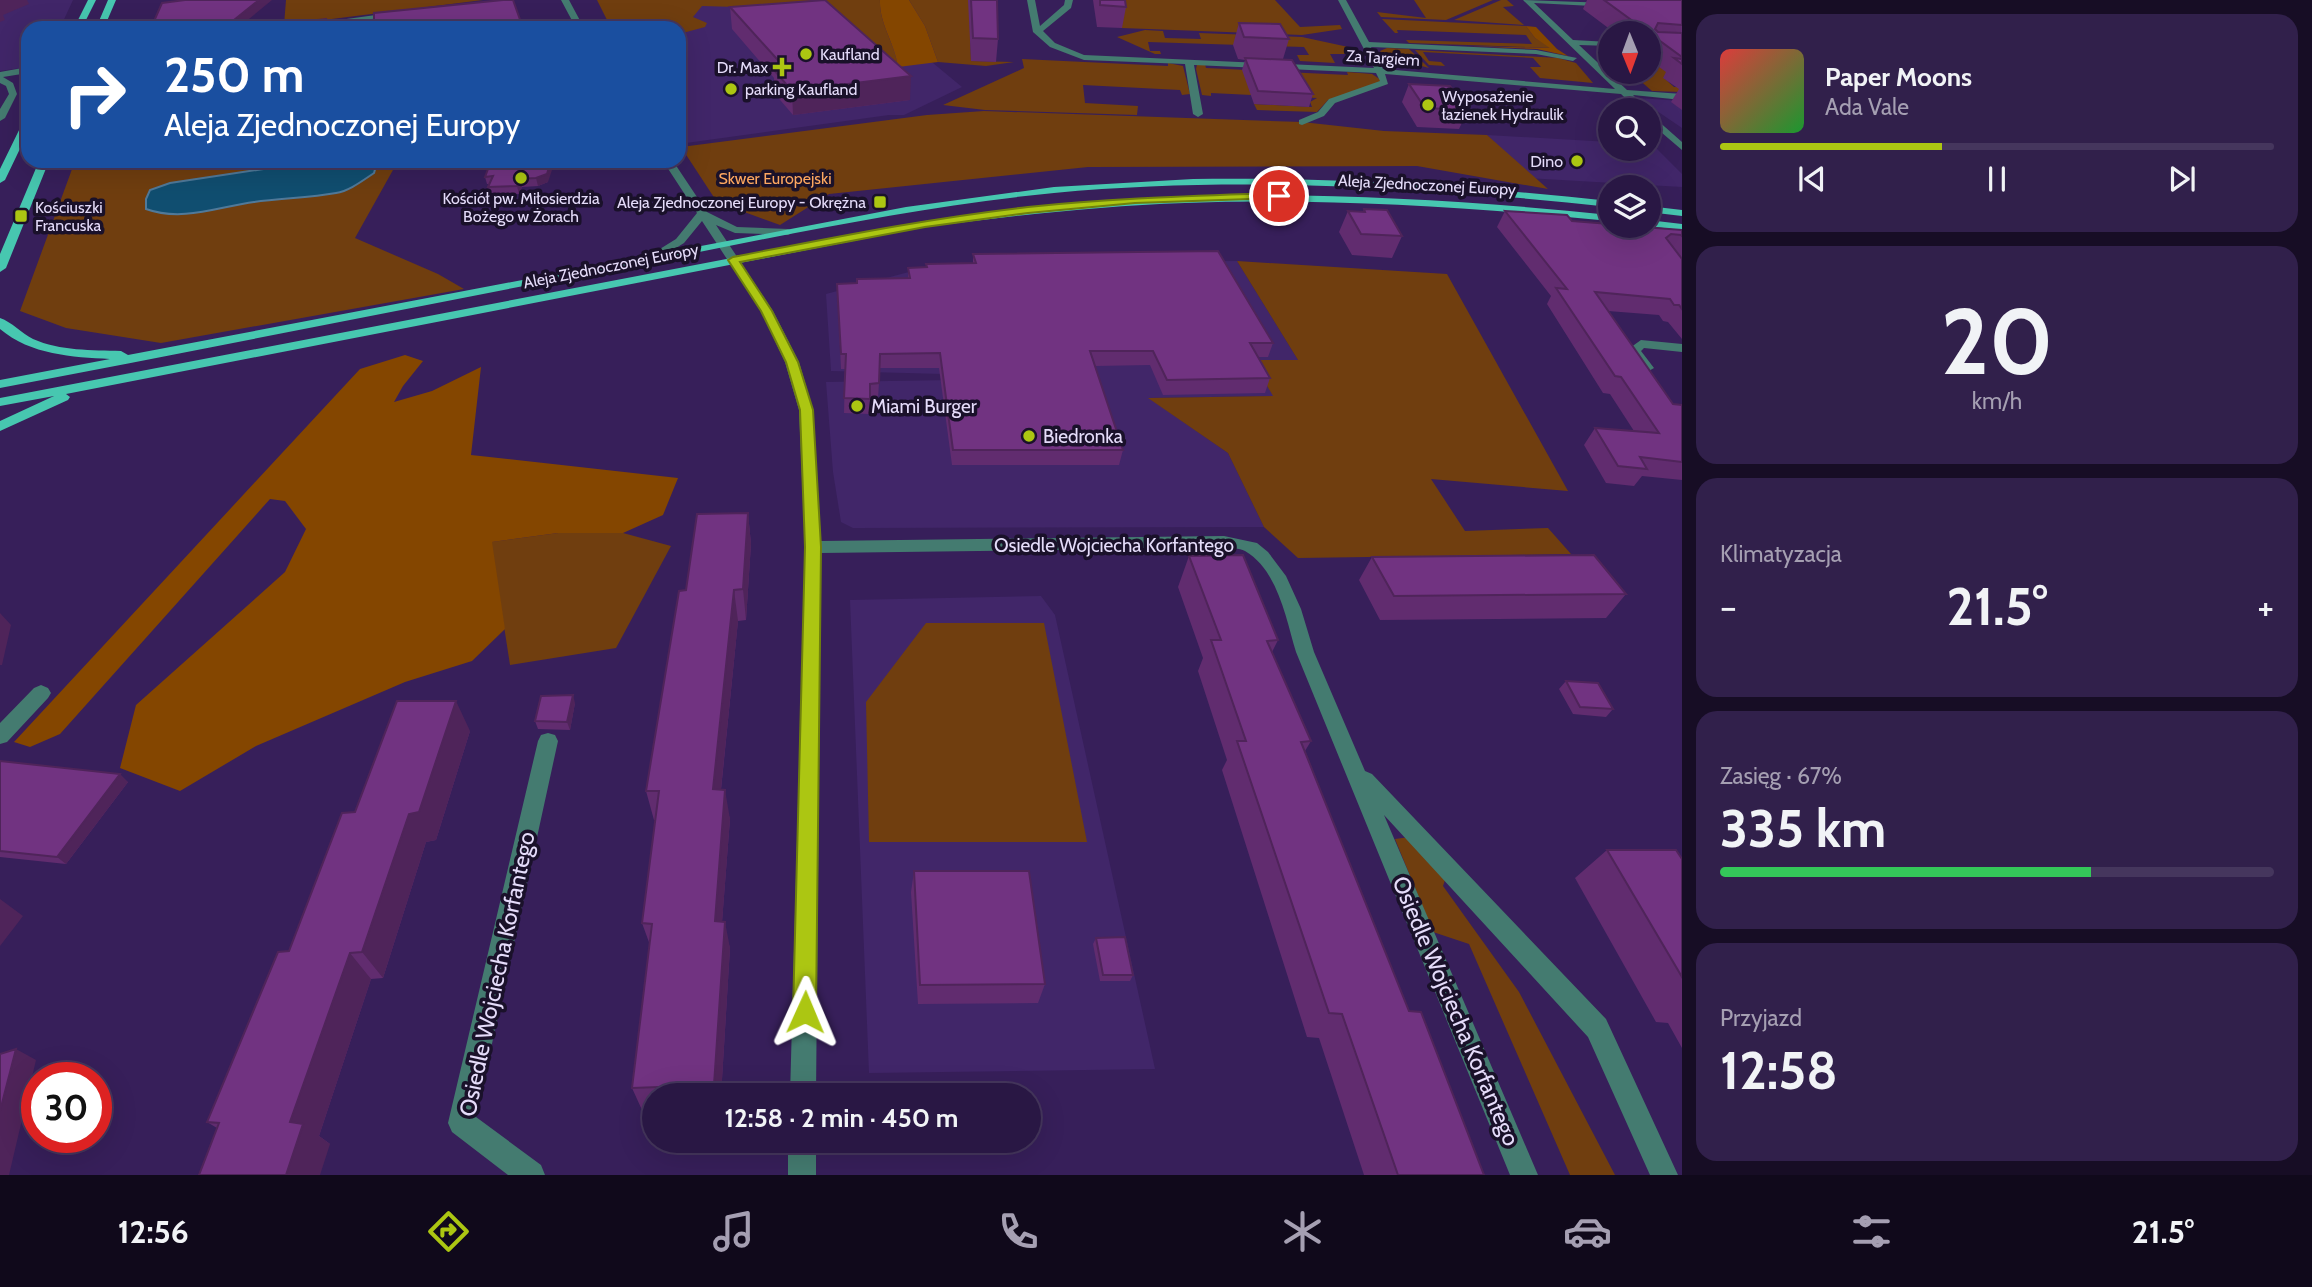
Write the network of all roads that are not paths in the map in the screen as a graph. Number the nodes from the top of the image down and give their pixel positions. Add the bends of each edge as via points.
1 (92, 0) edge
2 (112, 0) edge
3 (565, 0) edge
4 (1031, 0) edge
5 (1069, 0) edge
6 (1342, 0) edge
7 (1529, 2) edge
8 (1598, 5) junction
9 (1620, 5) edge
10 (1572, 8) junction
11 (410, 13) edge
12 (82, 21) edge
13 (103, 21) edge
14 (369, 21) edge
15 (576, 21) edge
16 (1553, 23) junction
17 (1037, 32) junction
18 (1573, 43) junction
19 (1366, 44) junction
20 (1598, 44) edge
21 (1573, 58) dead end
22 (1189, 62) junction
23 (21, 72) edge
24 (1381, 72) junction
25 (21, 76) edge
26 (0, 77) edge
27 (10, 85) junction
28 (1626, 94) junction
29 (1682, 97) edge
30 (1630, 98) edge
31 (1198, 114) dead end
32 (0, 118) edge
33 (1302, 122) dead end
34 (1661, 127) edge
35 (21, 136) edge
36 (1682, 147) edge
37 (41, 168) edge
38 (673, 168) edge
39 (0, 180) edge
40 (1598, 203) edge
41 (1661, 211) edge
42 (702, 213) junction
43 (1682, 213) edge
44 (1598, 217) edge
45 (1661, 225) edge
46 (1682, 227) edge
47 (788, 232) junction
48 (722, 244) junction
49 (653, 257) junction
50 (733, 260) junction
51 (0, 268) edge
52 (0, 322) edge
53 (1682, 348) edge
54 (163, 354) junction
55 (94, 383) junction
56 (0, 384) edge
57 (1658, 384) edge
58 (0, 402) edge
59 (0, 427) edge
60 (813, 547) junction
61 (41, 693) dead end
62 (0, 736) edge
63 (548, 741) dead end
64 (1355, 770) junction
65 (803, 1083) edge
66 (802, 1153) edge
67 (531, 1175) edge
68 (802, 1175) edge
69 (1524, 1175) edge
70 (1664, 1175) edge

1 - 12 main road
2 - 13 main road
3 - 15 street
4 - 17 street via 1031,19
5 - 17 street via 1068,6
6 - 19 street
7 - 8 street
7 - 10 street
7 - 16 street
8 - 9 street
8 - 10 street
10 - 16 street via 1555,11
11 - 14 street
16 - 18 street
17 - 22 street, Za Targiem via 1061,51 1084,57
18 - 20 street
18 - 28 street
19 - 21 street
19 - 24 street
22 - 24 street, Za Targiem
22 - 31 street
23 - 26 street
24 - 28 street, Za Targiem
24 - 33 street via 1385,82 1332,101 1321,114
25 - 27 street
26 - 27 street
27 - 32 street via 13,94
28 - 29 street, Za Targiem
28 - 30 street
34 - 36 street
35 - 39 main road
37 - 51 main road
38 - 42 street
40 - 47 main road, Aleja Zjednoczonej Europy via 1370,184 1160,184 1012,195
41 - 43 main road
42 - 47 street via 735,230
42 - 48 street
42 - 49 street, Aleja Zjednoczonej Europy via 680,241
44 - 50 main road, Aleja Zjednoczonej Europy via 1371,198 1187,198 981,216
45 - 46 main road
47 - 48 main road, Aleja Zjednoczonej Europy
48 - 49 main road, Aleja Zjednoczonej Europy
48 - 50 street
49 - 54 main road, Aleja Zjednoczonej Europy
50 - 55 main road, Aleja Zjednoczonej Europy
50 - 60 street via 767,311 792,362 806,410
52 - 54 main road via 22,340 51,351
53 - 57 street via 1640,344 1634,350
54 - 56 main road, Aleja Zjednoczonej Europy
55 - 58 main road, Aleja Zjednoczonej Europy
55 - 59 main road
60 - 64 street, Osiedle Wojciecha Korfantego via 1224,542 1250,546 1285,591 1305,652
60 - 65 street
61 - 62 street
63 - 67 street, Osiedle Wojciecha Korfantego via 461,1123
64 - 69 street, Osiedle Wojciecha Korfantego
64 - 70 street, Osiedle Wojciecha Korfantego via 1597,1028
66 - 68 street

